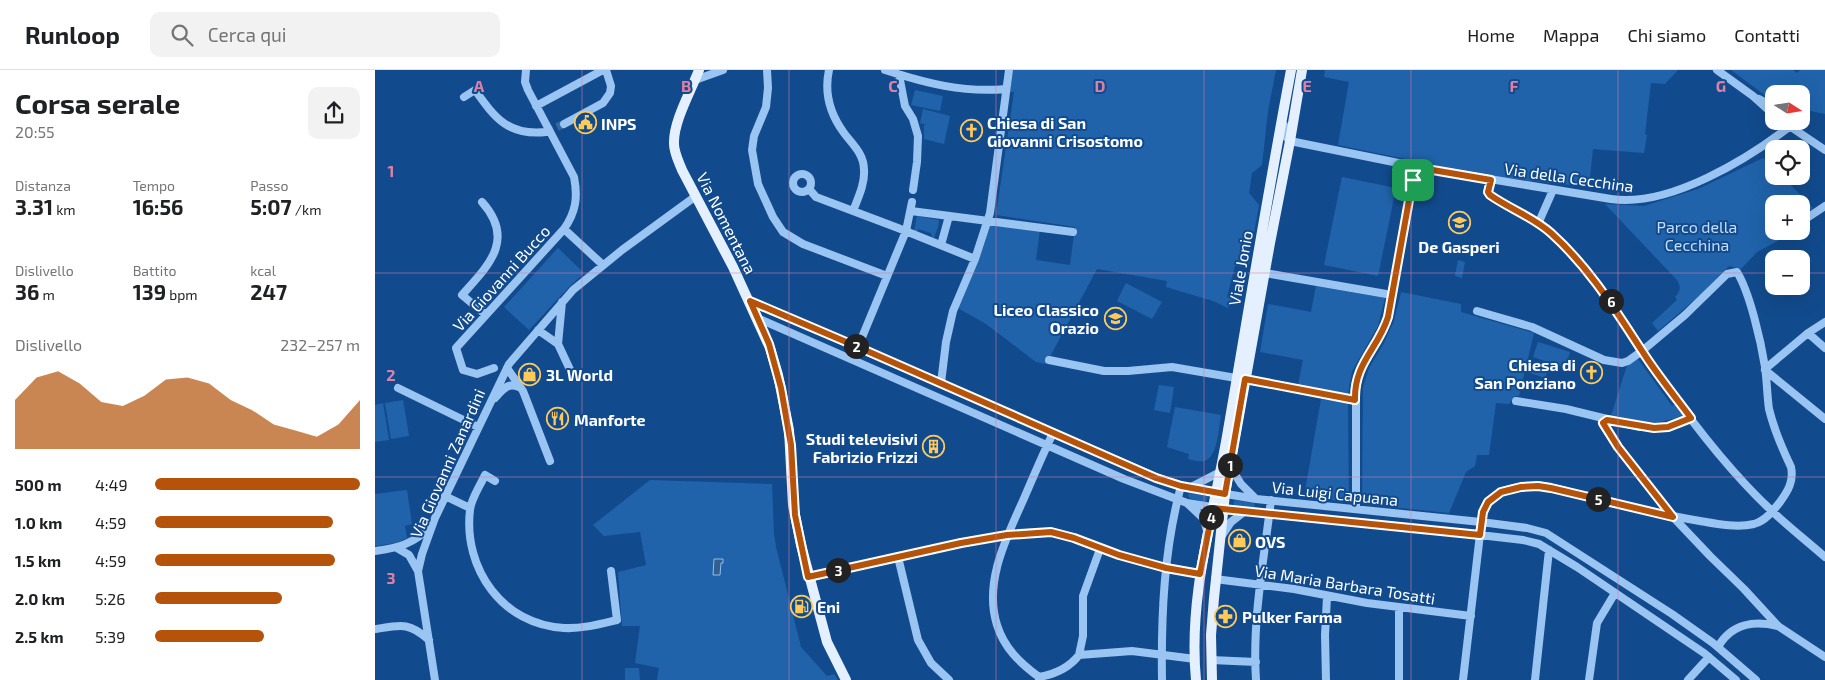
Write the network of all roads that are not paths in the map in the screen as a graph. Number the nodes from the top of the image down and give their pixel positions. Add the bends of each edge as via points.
1 (526, 70) edge
2 (605, 70) edge
3 (699, 70) edge
4 (723, 70) edge
5 (767, 70) edge
6 (829, 70) edge
7 (885, 70) edge
8 (1009, 70) edge
9 (1291, 70) edge
10 (1302, 70) edge
11 (1717, 70) edge
12 (897, 73) edge
13 (695, 80) junction
14 (1006, 89) junction
15 (1753, 96) junction
16 (464, 97) dead end
17 (1765, 102) edge
18 (536, 106) junction
19 (1765, 107) edge
20 (1283, 110) junction
21 (564, 124) tunnel mouth
22 (1784, 130) edge
23 (1799, 130) edge
24 (546, 132) tunnel mouth
25 (1290, 141) junction
26 (1825, 150) edge
27 (1275, 157) junction
28 (1415, 167) junction
29 (1285, 172) junction
30 (1491, 180) junction
31 (809, 189) dead end
32 (913, 190) dead end
33 (1553, 190) junction
34 (696, 196) junction
35 (482, 202) dead end
36 (1825, 206) edge
37 (853, 211) junction
38 (949, 216) junction
39 (1810, 216) edge
40 (988, 222) junction
41 (1538, 224) junction
42 (564, 230) junction
43 (905, 231) junction
44 (1073, 232) dead end
45 (941, 245) junction
46 (975, 259) junction
47 (603, 265) junction
48 (1265, 273) junction
49 (887, 276) junction
50 (1391, 295) junction
51 (750, 301) junction
52 (562, 302) junction
53 (771, 310) junction
54 (1477, 311) dead end
55 (486, 315) junction
56 (761, 319) junction
57 (1825, 322) edge
58 (538, 330) junction
59 (1809, 333) junction
60 (558, 344) junction
61 (858, 347) junction
62 (1825, 348) edge
63 (1642, 351) junction
64 (1049, 360) dead end
65 (495, 368) dead end
66 (507, 368) junction
67 (1765, 370) junction
68 (921, 375) junction
69 (573, 376) dead end
70 (1241, 378) junction
71 (941, 384) junction
72 (915, 387) junction
73 (398, 388) dead end
74 (522, 389) junction
75 (973, 397) junction
76 (1355, 400) junction
77 (1516, 401) dead end
78 (487, 408) junction
79 (972, 412) junction
80 (1007, 412) junction
81 (1691, 418) junction
82 (1825, 419) edge
83 (1607, 420) junction
84 (1001, 425) junction
85 (478, 427) junction
86 (1053, 433) junction
87 (1047, 445) junction
88 (1097, 453) junction
89 (549, 461) dead end
90 (1092, 464) junction
91 (1230, 466) junction
92 (1220, 472) junction
93 (495, 481) dead end
94 (1181, 486) junction
95 (1191, 488) junction
96 (1220, 493) junction
97 (445, 496) junction
98 (1257, 499) junction
99 (1177, 500) junction
100 (1271, 500) junction
101 (1187, 503) junction
102 (470, 508) junction
103 (1213, 508) junction
104 (1356, 509) junction
105 (1223, 510) junction
106 (1245, 512) junction
107 (1254, 512) junction
108 (1772, 512) junction
109 (1269, 514) junction
110 (1673, 517) junction
111 (435, 518) junction
112 (1481, 522) junction
113 (1209, 524) junction
114 (1222, 526) junction
115 (1007, 535) junction
116 (1480, 535) junction
117 (1207, 536) junction
118 (1220, 538) junction
119 (397, 548) junction
120 (1100, 549) junction
121 (1549, 550) junction
122 (375, 551) edge
123 (1579, 554) junction
124 (898, 557) junction
125 (1825, 557) edge
126 (1573, 564) junction
127 (1166, 568) junction
128 (418, 571) junction
129 (611, 572) dead end
130 (1200, 574) junction
131 (808, 577) junction
132 (1215, 579) junction
133 (1260, 584) junction
134 (1615, 593) junction
135 (1327, 597) junction
136 (1399, 607) junction
137 (1471, 616) junction
138 (1778, 626) junction
139 (375, 629) edge
140 (429, 640) junction
141 (1718, 647) junction
142 (1079, 654) junction
143 (1161, 656) junction
144 (1825, 656) edge
145 (1709, 657) junction
146 (1195, 659) junction
147 (1211, 660) junction
148 (1256, 662) junction
149 (1039, 678) edge
150 (1755, 679) edge
151 (435, 680) edge
152 (846, 680) edge
153 (949, 680) edge
154 (1162, 680) edge
155 (1196, 680) edge
156 (1212, 680) edge
157 (1257, 680) edge
158 (1326, 680) edge
159 (1399, 680) edge
160 (1463, 680) edge
161 (1535, 680) edge
162 (1589, 680) edge
163 (1688, 680) edge
164 (1736, 680) edge

1 - 18 street, Via Giovanni Bucco via 525,82
2 - 18 street
2 - 21 street via 611,86 607,98
3 - 13 main road, Via Nomentana
4 - 13 street
5 - 49 street via 766,107 752,150 758,184 773,217 783,232 803,244
6 - 37 street via 827,92 831,109 843,132 861,155 864,166 863,185
7 - 12 street
8 - 14 street
9 - 20 main road, Viale Jonio
10 - 25 main road, Viale Jonio
11 - 15 street
12 - 14 street via 958,89
12 - 32 street via 905,106 918,136
13 - 34 main road, Via Nomentana via 677,125 674,144 678,160
14 - 40 street
15 - 17 street
15 - 19 street
16 - 24 street via 475,90 491,113 507,126 528,133
18 - 42 street, Via Giovanni Bucco via 574,177 577,190 577,201
20 - 25 street via 1285,135
20 - 27 main road, Viale Jonio
22 - 33 street, Via della Cecchina via 1724,169 1654,196 1621,201
23 - 26 street
25 - 28 street, Via della Cecchina
25 - 29 main road, Viale Jonio
27 - 29 street via 1282,160
27 - 70 main road, Viale Jonio
28 - 30 street, Via della Cecchina
28 - 50 street
29 - 48 main road, Viale Jonio
30 - 33 street, Via della Cecchina
30 - 41 street via 1490,195
31 - 37 street via 816,197
33 - 41 street
34 - 47 street, Via Giovanni Zanardini
34 - 51 main road, Via Nomentana
35 - 55 street via 493,216 498,232 496,250 486,269 462,295
36 - 39 street
37 - 43 street
38 - 40 street
38 - 43 street via 912,207
38 - 45 street
40 - 44 street
40 - 46 street
41 - 63 street via 1591,274
42 - 47 street
42 - 55 street, Via Giovanni Bucco
43 - 45 street
43 - 49 street
45 - 46 street
46 - 71 street via 953,311
47 - 52 street, Via Giovanni Zanardini
48 - 50 street
48 - 70 main road, Viale Jonio
49 - 61 street
50 - 76 street via 1384,328 1359,372
51 - 53 street
51 - 56 main road, Via Nomentana
52 - 58 street, Via Giovanni Zanardini
52 - 60 street
53 - 56 street
53 - 61 street
54 - 63 street via 1532,327 1609,361 1625,362
55 - 65 street, Via Giovanni Bucco via 456,348 463,370 477,374
56 - 72 street
56 - 131 main road, Via Nomentana via 783,401 791,445 794,510
57 - 59 street
58 - 60 street
58 - 66 street, Via Giovanni Zanardini
59 - 62 street
59 - 67 street
60 - 69 street
61 - 68 street
63 - 67 street via 1734,271 1738,273 1749,305
63 - 81 street
64 - 70 street via 1104,370 1172,367
66 - 74 street
66 - 78 street, Via Giovanni Zanardini
67 - 82 street
67 - 108 street via 1775,431 1792,474 1788,490
68 - 71 street
68 - 72 street
70 - 76 street
70 - 91 main road, Viale Jonio
70 - 92 main road, Viale Jonio
71 - 75 street
72 - 79 street
73 - 85 street
74 - 78 street via 515,385 507,386
74 - 89 street
75 - 79 street
75 - 80 street
76 - 104 street
77 - 83 street
78 - 85 street, Via Giovanni Zanardini
79 - 84 street
80 - 84 street
80 - 86 street
81 - 83 street via 1668,427 1654,428
81 - 108 street
83 - 110 street via 1603,425
84 - 87 street
85 - 97 street, Via Giovanni Zanardini
86 - 87 street
86 - 88 street
87 - 90 street
87 - 115 street
88 - 90 street
88 - 94 street
90 - 99 street
91 - 96 main road, Viale Jonio
91 - 98 street via 1241,484
92 - 95 street
92 - 96 main road, Viale Jonio
93 - 102 street via 485,475
94 - 95 street
94 - 99 street
95 - 96 street
96 - 98 street
96 - 103 main road
96 - 105 main road
97 - 102 street
97 - 111 street, Via Giovanni Zanardini
98 - 100 street, Via Luigi Capuana
98 - 107 street, Via Luigi Capuana
99 - 101 street
99 - 127 street
100 - 104 street, Via Luigi Capuana
100 - 109 street
101 - 103 street
101 - 117 street via 1205,520
102 - 129 street via 470,538 479,571 497,598 523,616 563,628 617,620
103 - 105 street
103 - 113 main road
104 - 112 street, Via Luigi Capuana
105 - 106 street
105 - 114 main road
106 - 107 street
106 - 118 street via 1231,522
107 - 109 street, Via Luigi Capuana
108 - 110 street via 1746,525
108 - 125 street
109 - 116 street, Via Luigi Capuana
109 - 133 street
110 - 112 street via 1531,486 1508,489 1494,496 1485,507
110 - 138 street
111 - 119 street via 420,536
111 - 128 street, Via Giovanni Zanardini
112 - 116 street
112 - 123 street, Via Luigi Capuana via 1541,531
113 - 114 street
113 - 117 main road
114 - 118 main road
115 - 120 street via 1051,532
115 - 124 street
115 - 149 street via 996,571 995,618 1001,636 1014,656
116 - 121 street, Via Luigi Capuana via 1532,542
116 - 137 street
117 - 130 main road
118 - 132 main road
119 - 122 street
119 - 128 street via 411,558
120 - 127 street
120 - 142 street via 1083,596 1083,636
121 - 126 street, Via Luigi Capuana
121 - 161 street
123 - 126 street
123 - 141 street, Via Luigi Capuana
124 - 131 street
124 - 153 street via 918,640 931,663
126 - 134 street, Via Luigi Capuana
127 - 130 street
127 - 143 street
128 - 140 street, Via Giovanni Zanardini
130 - 146 main road
131 - 152 main road, Via Nomentana via 827,642
132 - 133 street, Via Maria Barbara Tosatti
132 - 147 main road
133 - 135 street, Via Maria Barbara Tosatti
133 - 148 street
134 - 145 street, Via Luigi Capuana
134 - 162 street via 1597,623
135 - 136 street, Via Maria Barbara Tosatti
135 - 158 street
136 - 137 street, Via Maria Barbara Tosatti
136 - 159 street
137 - 160 street
138 - 141 street via 1762,623 1744,625 1730,633
138 - 144 street
139 - 140 street via 405,625 418,630
140 - 151 street, Via Giovanni Zanardini
141 - 150 street, Via Luigi Capuana
142 - 143 street via 1132,651
142 - 149 street via 1062,670
143 - 146 street
143 - 154 street
145 - 163 street
145 - 164 street, Via Luigi Capuana
146 - 155 main road
147 - 148 street
147 - 156 main road
148 - 157 street

